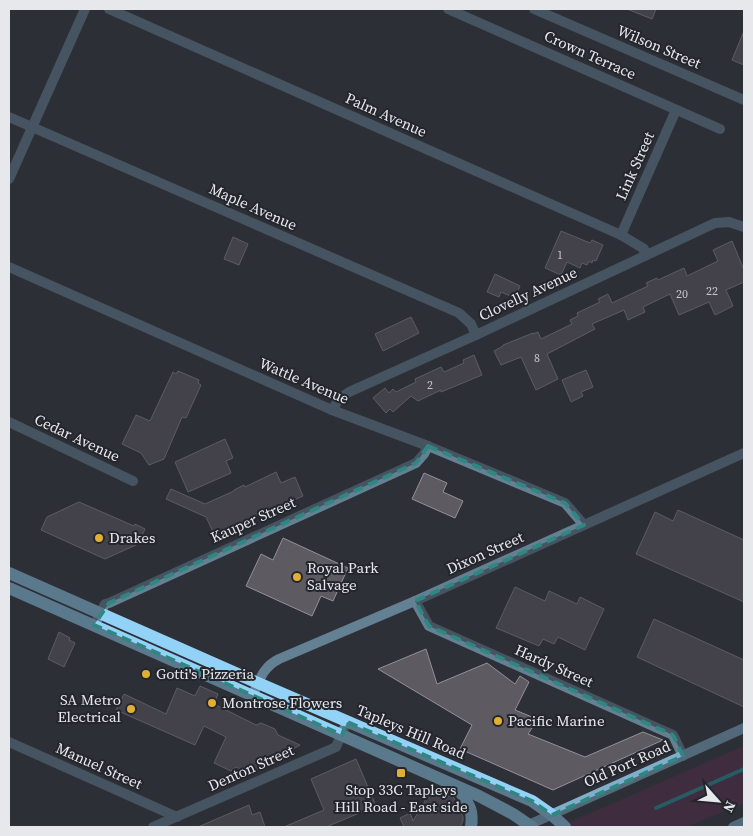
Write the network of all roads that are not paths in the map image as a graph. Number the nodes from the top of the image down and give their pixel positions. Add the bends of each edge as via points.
1 (85, 9) edge
2 (109, 9) edge
3 (448, 9) edge
4 (534, 9) edge
5 (744, 100) edge
6 (676, 110) junction
7 (9, 117) edge
8 (32, 127) junction
9 (720, 129) dead end
10 (9, 179) edge
11 (744, 227) edge
12 (621, 235) junction
13 (645, 256) junction
14 (9, 267) edge
15 (476, 335) junction
16 (332, 410) junction
17 (9, 422) edge
18 (428, 446) junction
19 (744, 453) edge
20 (134, 481) dead end
21 (584, 525) junction
22 (9, 572) edge
23 (9, 588) edge
24 (415, 601) junction
25 (101, 612) junction
26 (94, 625) junction
27 (255, 689) junction
28 (347, 722) junction
29 (744, 728) edge
30 (342, 735) junction
31 (9, 742) edge
32 (683, 756) junction
33 (456, 786) junction
34 (552, 814) junction
35 (177, 817) junction
36 (744, 822) edge
37 (527, 826) edge
38 (153, 827) edge
39 (471, 827) edge
40 (565, 827) edge
41 (733, 827) edge

1 - 8 street
2 - 12 street, Palm Avenue
3 - 6 street, Crown Terrace
4 - 5 street, Wilson Street
6 - 9 street, Crown Terrace
6 - 12 street, Link Street
7 - 8 street, Maple Avenue
8 - 10 street
8 - 15 street, Maple Avenue via 459,313 471,324
11 - 13 street, Clovelly Avenue via 729,222 715,223
12 - 13 street, Palm Avenue via 641,247
13 - 15 street, Clovelly Avenue
14 - 16 street, Wattle Avenue
15 - 16 street, Clovelly Avenue via 349,392
16 - 18 street, Wattle Avenue
17 - 20 street, Cedar Avenue
18 - 21 street, Wattle Avenue via 566,503
18 - 25 street, Kauper Street via 416,463 105,604
19 - 21 street, Dixon Street
21 - 24 street, Dixon Street
22 - 25 main road, Tapleys Hill Road
23 - 26 main road, Tapleys Hill Road
24 - 27 street, Dixon Street via 279,658 264,670
24 - 32 street, Hardy Street via 429,626 673,735
25 - 26 street, Kauper Street
25 - 27 main road, Tapleys Hill Road
26 - 27 main road, Tapleys Hill Road
27 - 28 main road, Tapleys Hill Road
27 - 30 main road, Tapleys Hill Road
28 - 30 street, Denton Street
28 - 34 main road, Tapleys Hill Road via 532,801
29 - 32 main road, Old Port Road
30 - 33 main road, Tapleys Hill Road
30 - 35 street, Denton Street via 336,747
31 - 35 street, Manuel Street
32 - 34 main road, Old Port Road
33 - 37 main road, Tapleys Hill Road via 513,814
33 - 39 main road via 470,805
34 - 37 main road, Old Port Road
34 - 40 main road, Tapleys Hill Road
35 - 38 street, Denton Street
36 - 41 main road

